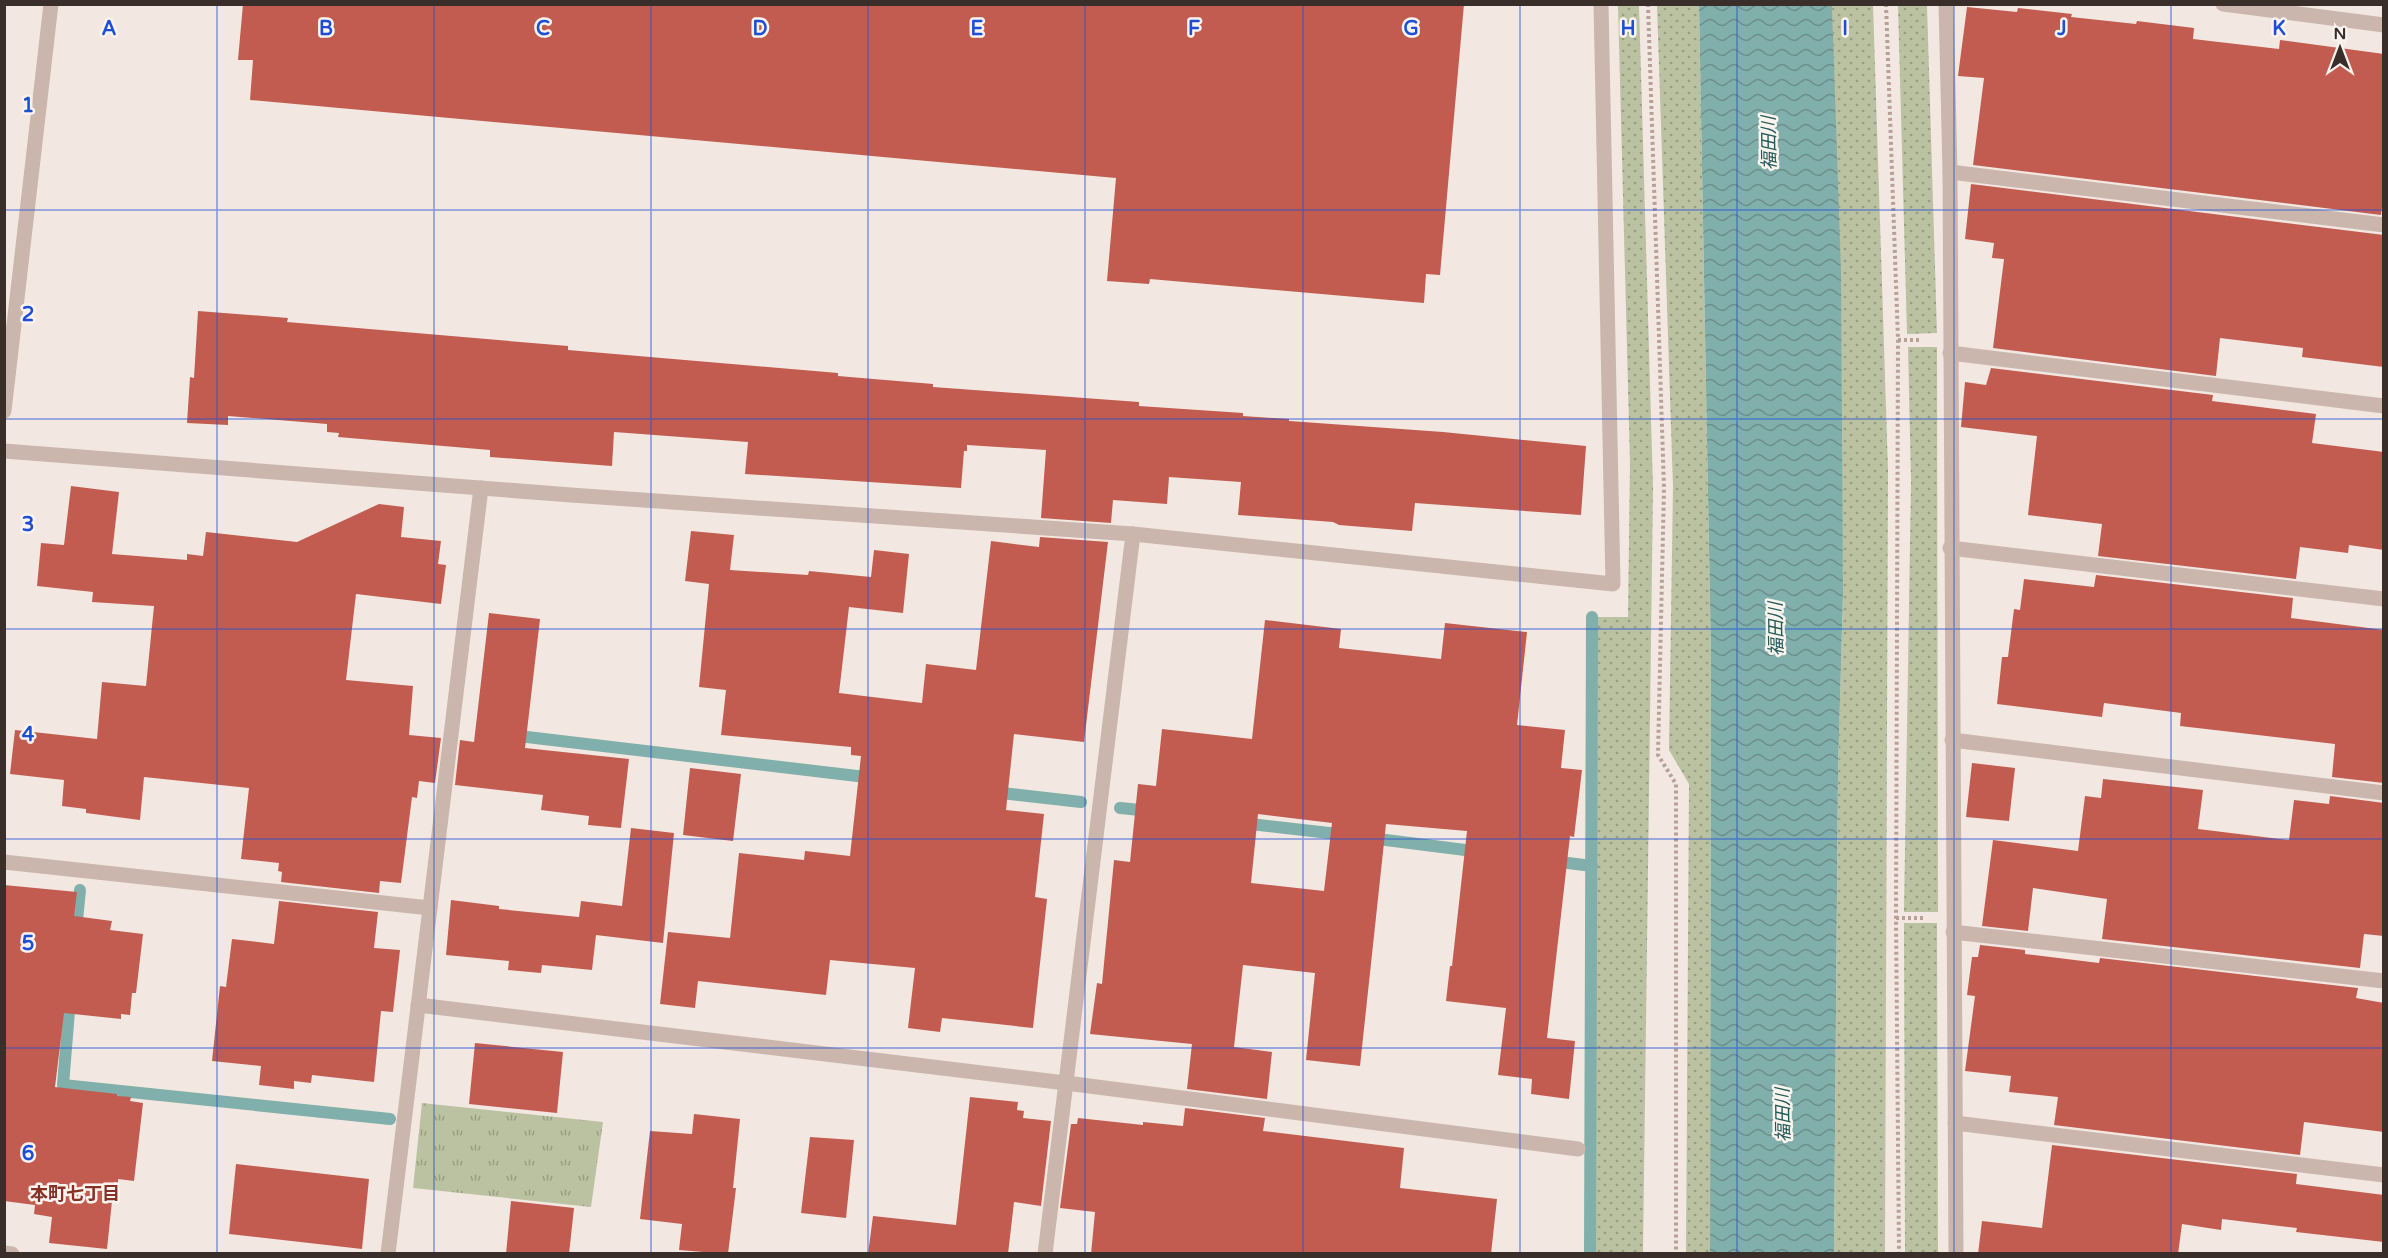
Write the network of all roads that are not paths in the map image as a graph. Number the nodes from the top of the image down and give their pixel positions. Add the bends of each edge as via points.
1 (51, 4) edge
2 (1600, 4) edge
3 (1946, 4) edge
4 (2223, 4) edge
5 (2384, 25) edge
6 (1950, 172) junction
7 (2384, 225) edge
8 (1950, 353) junction
9 (2384, 406) edge
10 (4, 411) edge
11 (4, 451) edge
12 (481, 488) junction
13 (1133, 534) junction
14 (1950, 548) junction
15 (2384, 599) edge
16 (1952, 740) junction
17 (2384, 793) edge
18 (4, 862) edge
19 (430, 908) junction
20 (1953, 932) junction
21 (2384, 981) edge
22 (418, 1005) junction
23 (1066, 1083) junction
24 (1955, 1123) junction
25 (1578, 1149) dead end
26 (2384, 1174) edge
27 (4, 1253) edge
28 (12, 1254) edge
29 (388, 1254) edge
30 (1045, 1254) edge
31 (1956, 1254) edge

1 - 10 street
2 - 13 street via 1613,584
3 - 6 street
4 - 5 street
6 - 7 street
6 - 8 street
8 - 9 street
8 - 14 street
11 - 12 street
12 - 13 street
12 - 19 street
13 - 23 street
14 - 15 street
14 - 16 street
16 - 17 street
16 - 20 street
18 - 19 street
19 - 22 street
20 - 21 street
20 - 24 street
22 - 23 street
22 - 29 street
23 - 25 street
23 - 30 street
24 - 26 street
24 - 31 street
27 - 28 street

